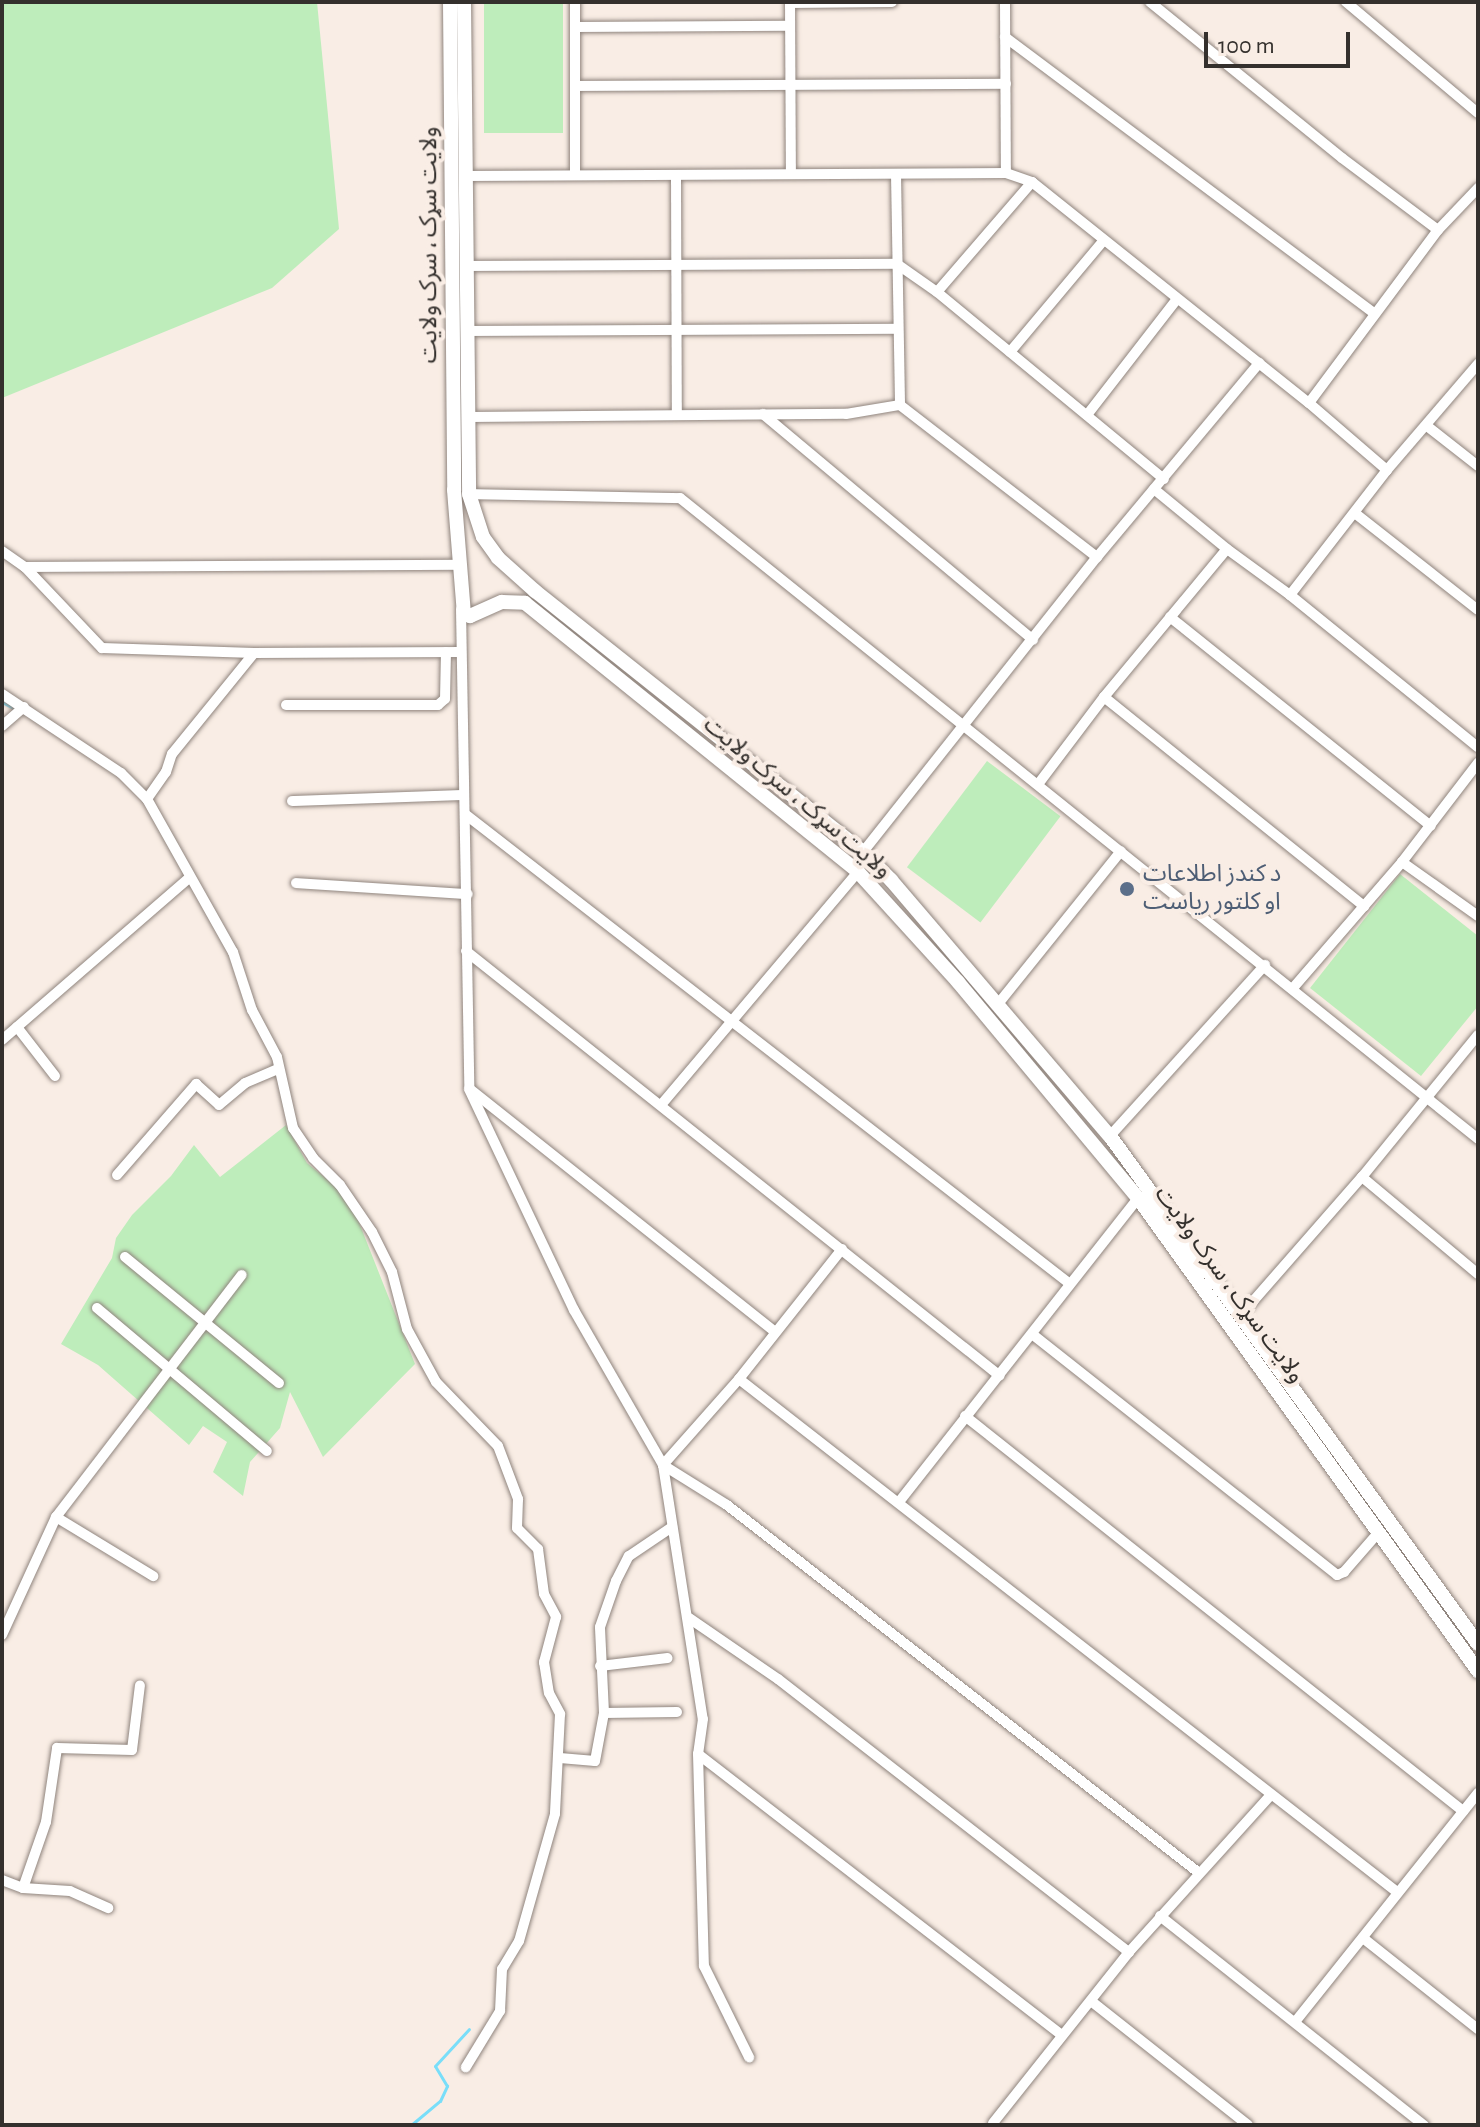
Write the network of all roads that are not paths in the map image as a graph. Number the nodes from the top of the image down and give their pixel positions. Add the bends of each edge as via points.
1 (450, 2) edge
2 (464, 2) edge
3 (575, 2) edge
4 (790, 2) edge
5 (892, 2) edge
6 (1005, 2) edge
7 (1150, 2) edge
8 (1346, 2) edge
9 (790, 26) junction
10 (575, 27) junction
11 (1005, 37) junction
12 (1006, 84) junction
13 (791, 85) junction
14 (575, 86) junction
15 (1478, 113) edge
16 (1006, 173) junction
17 (791, 174) junction
18 (896, 174) junction
19 (575, 175) junction
20 (676, 175) junction
21 (466, 176) junction
22 (1032, 182) junction
23 (1478, 188) edge
24 (1438, 230) junction
25 (1104, 240) junction
26 (897, 264) junction
27 (677, 265) junction
28 (469, 266) junction
29 (937, 292) junction
30 (1177, 299) junction
31 (1374, 313) junction
32 (677, 329) junction
33 (897, 329) junction
34 (470, 331) junction
35 (1010, 352) junction
36 (1259, 363) junction
37 (1478, 364) edge
38 (1309, 403) junction
39 (900, 405) junction
40 (677, 414) junction
41 (763, 414) junction
42 (1087, 415) junction
43 (469, 417) junction
44 (1427, 426) junction
45 (1478, 466) edge
46 (1387, 470) junction
47 (1164, 479) junction
48 (1154, 489) junction
49 (469, 494) junction
50 (1356, 514) junction
51 (1227, 549) junction
52 (2, 551) edge
53 (1097, 557) junction
54 (460, 565) junction
55 (25, 567) junction
56 (535, 591) junction
57 (1290, 595) junction
58 (525, 603) junction
59 (461, 609) junction
60 (1478, 610) edge
61 (1170, 617) junction
62 (1033, 640) junction
63 (446, 652) junction
64 (461, 652) junction
65 (254, 653) junction
66 (2, 694) edge
67 (1104, 697) junction
68 (286, 705) dead end
69 (24, 707) junction
70 (963, 723) junction
71 (2, 726) edge
72 (1478, 747) edge
73 (1478, 763) edge
74 (1039, 783) junction
75 (464, 795) junction
76 (147, 799) junction
77 (292, 801) dead end
78 (465, 814) junction
79 (1431, 826) junction
80 (1121, 851) junction
81 (863, 852) junction
82 (1402, 862) junction
83 (858, 872) junction
84 (189, 878) junction
85 (296, 883) dead end
86 (468, 894) junction
87 (1364, 906) junction
88 (1478, 916) edge
89 (466, 951) junction
90 (1265, 965) junction
91 (1293, 988) junction
92 (998, 1004) junction
93 (733, 1021) junction
94 (17, 1027) junction
95 (1478, 1035) edge
96 (2, 1040) edge
97 (278, 1069) junction
98 (55, 1076) dead end
99 (469, 1089) junction
100 (1427, 1098) junction
101 (661, 1105) junction
102 (1110, 1136) junction
103 (1478, 1139) edge
104 (117, 1175) dead end
105 (1362, 1177) junction
106 (1138, 1198) junction
107 (842, 1249) junction
108 (125, 1257) dead end
109 (1478, 1274) edge
110 (242, 1275) dead end
111 (1070, 1284) junction
112 (97, 1308) dead end
113 (1241, 1315) junction
114 (205, 1323) junction
115 (775, 1332) junction
116 (1032, 1334) junction
117 (169, 1369) junction
118 (1000, 1376) junction
119 (739, 1379) junction
120 (279, 1383) dead end
121 (965, 1416) junction
122 (267, 1451) dead end
123 (663, 1465) junction
124 (899, 1502) junction
125 (56, 1517) junction
126 (672, 1527) junction
127 (1378, 1533) junction
128 (153, 1576) dead end
129 (689, 1618) junction
130 (2, 1635) edge
131 (1478, 1644) edge
132 (668, 1658) dead end
133 (600, 1666) junction
134 (1478, 1671) edge
135 (140, 1685) dead end
136 (677, 1712) dead end
137 (604, 1713) junction
138 (698, 1754) junction
139 (560, 1758) junction
140 (1478, 1793) edge
141 (1271, 1795) junction
142 (1463, 1811) junction
143 (1198, 1872) junction
144 (2, 1880) edge
145 (23, 1888) junction
146 (1397, 1892) junction
147 (108, 1908) dead end
148 (1160, 1916) junction
149 (1363, 1938) junction
150 (1129, 1952) junction
151 (1091, 2001) junction
152 (1295, 2022) junction
153 (1478, 2029) edge
154 (1062, 2035) junction
155 (749, 2057) dead end
156 (466, 2067) dead end
157 (993, 2123) dead end
158 (1248, 2125) edge
159 (1424, 2125) edge

1 - 54 main road, ولایت سړک ، سرک ولایت via 454,490
2 - 21 main road, ولایت سړک ، سرک ولایت
3 - 10 street
4 - 5 street
4 - 9 street
6 - 11 street
7 - 24 street
8 - 15 street
9 - 10 street
9 - 13 street
10 - 14 street
11 - 12 street
11 - 31 street
12 - 13 street
12 - 16 street
13 - 14 street
13 - 17 street
14 - 19 street
16 - 18 street
16 - 22 street
17 - 18 street
17 - 20 street
18 - 26 street
19 - 20 street
19 - 21 street
20 - 27 street
21 - 28 main road, ولایت سړک ، سرک ولایت
22 - 25 street
22 - 29 street
23 - 24 street
24 - 31 street
25 - 30 street
25 - 35 street
26 - 27 street
26 - 29 street
26 - 33 street
27 - 28 street
27 - 32 street
28 - 34 main road, ولایت سړک ، سرک ولایت
29 - 35 street
30 - 36 street
30 - 42 street
31 - 38 street
32 - 33 street
32 - 34 street
32 - 40 street
33 - 39 street
34 - 43 main road, ولایت سړک ، سرک ولایت
35 - 42 street
36 - 38 street
36 - 47 street
37 - 44 street
38 - 46 street
39 - 41 street via 846,414
39 - 53 street
40 - 41 street
40 - 43 street
41 - 62 street
42 - 47 street
43 - 49 main road, ولایت سړک ، سرک ولایت
44 - 45 street
44 - 46 street
46 - 50 street
47 - 48 street
48 - 51 street
48 - 53 street
49 - 56 main road, ولایت سړک ، سرک ولایت via 483,537
49 - 70 street via 680,498
50 - 57 street
50 - 60 street
51 - 57 street
51 - 61 street
52 - 55 street
53 - 62 street
54 - 55 street
54 - 59 main road, ولایت سړک ، سرک ولایت
55 - 65 street via 102,648
56 - 58 main road
56 - 81 main road, ولایت سړک ، سرک ولایت
57 - 72 street
58 - 59 main road via 502,602 470,616
58 - 83 main road, ولایت سړک ، سرک ولایت
59 - 64 street
61 - 67 street
61 - 79 street
62 - 70 street
63 - 64 street
63 - 65 street
63 - 68 street via 445,699 438,705
64 - 75 street
65 - 76 street via 172,754
66 - 69 street
67 - 74 street
67 - 87 street
69 - 71 street
69 - 76 street via 121,773
70 - 74 street
70 - 81 street
73 - 79 street
74 - 80 street
75 - 77 street
75 - 78 street
76 - 84 street
78 - 86 street
78 - 93 street
79 - 82 street
80 - 90 street
80 - 92 street
81 - 92 main road, ولایت سړک ، سرک ولایت
82 - 87 street
82 - 88 street
83 - 93 street
83 - 106 main road, ولایت سړک ، سرک ولایت via 958,982
84 - 94 street
84 - 97 street via 233,952
85 - 86 street
86 - 89 street
87 - 91 street
89 - 99 street
89 - 101 street
90 - 91 street
90 - 102 street
91 - 100 street
92 - 102 main road, ولایت سړک ، سرک ولایت
93 - 101 street
93 - 111 street
94 - 96 street
94 - 98 street
95 - 100 street
97 - 104 street via 245,1083 219,1105 196,1084
97 - 139 street via 293,1128 372,1232 392,1272 407,1329 436,1382 498,1446 513,1482 517,1528 538,1549 544,1594 556,1617 544,1662 549,1693 560,1714
99 - 115 street
99 - 123 street via 574,1310
100 - 103 street
100 - 105 street
101 - 107 street
102 - 113 main road, ولایت سړک ، سرک ولایت
105 - 109 street
105 - 113 street
106 - 111 street
106 - 127 main road, ولایت سړک ، سرک ولایت
107 - 115 street
107 - 118 street
108 - 114 street
110 - 114 street
111 - 116 street
112 - 117 street
113 - 131 main road, ولایت سړک ، سرک ولایت
114 - 117 street
114 - 120 street
115 - 119 street
116 - 118 street
116 - 127 street via 1337,1575
117 - 122 street
117 - 125 street
118 - 121 street
119 - 123 street
119 - 124 street
121 - 124 street
121 - 142 street
123 - 126 street
123 - 143 street via 727,1505
124 - 141 street
125 - 128 street
125 - 130 street
126 - 129 street
126 - 133 street via 629,1556 616,1581 600,1627
127 - 134 main road, ولایت سړک ، سرک ولایت
129 - 138 street via 703,1719
129 - 150 street via 778,1679
132 - 133 street
133 - 137 street
135 - 145 street via 132,1750 57,1748 46,1822
136 - 137 street
137 - 139 street via 595,1761
138 - 154 street
138 - 155 street via 704,1966
139 - 156 street via 555,1814 519,1941 502,1969 500,2011
140 - 142 street
141 - 143 street
141 - 146 street
142 - 146 street
143 - 148 street
144 - 145 street
145 - 147 street via 70,1891
146 - 149 street
148 - 150 street
148 - 152 street
149 - 152 street
149 - 153 street
150 - 151 street
151 - 154 street
151 - 158 street
152 - 159 street
154 - 157 street

